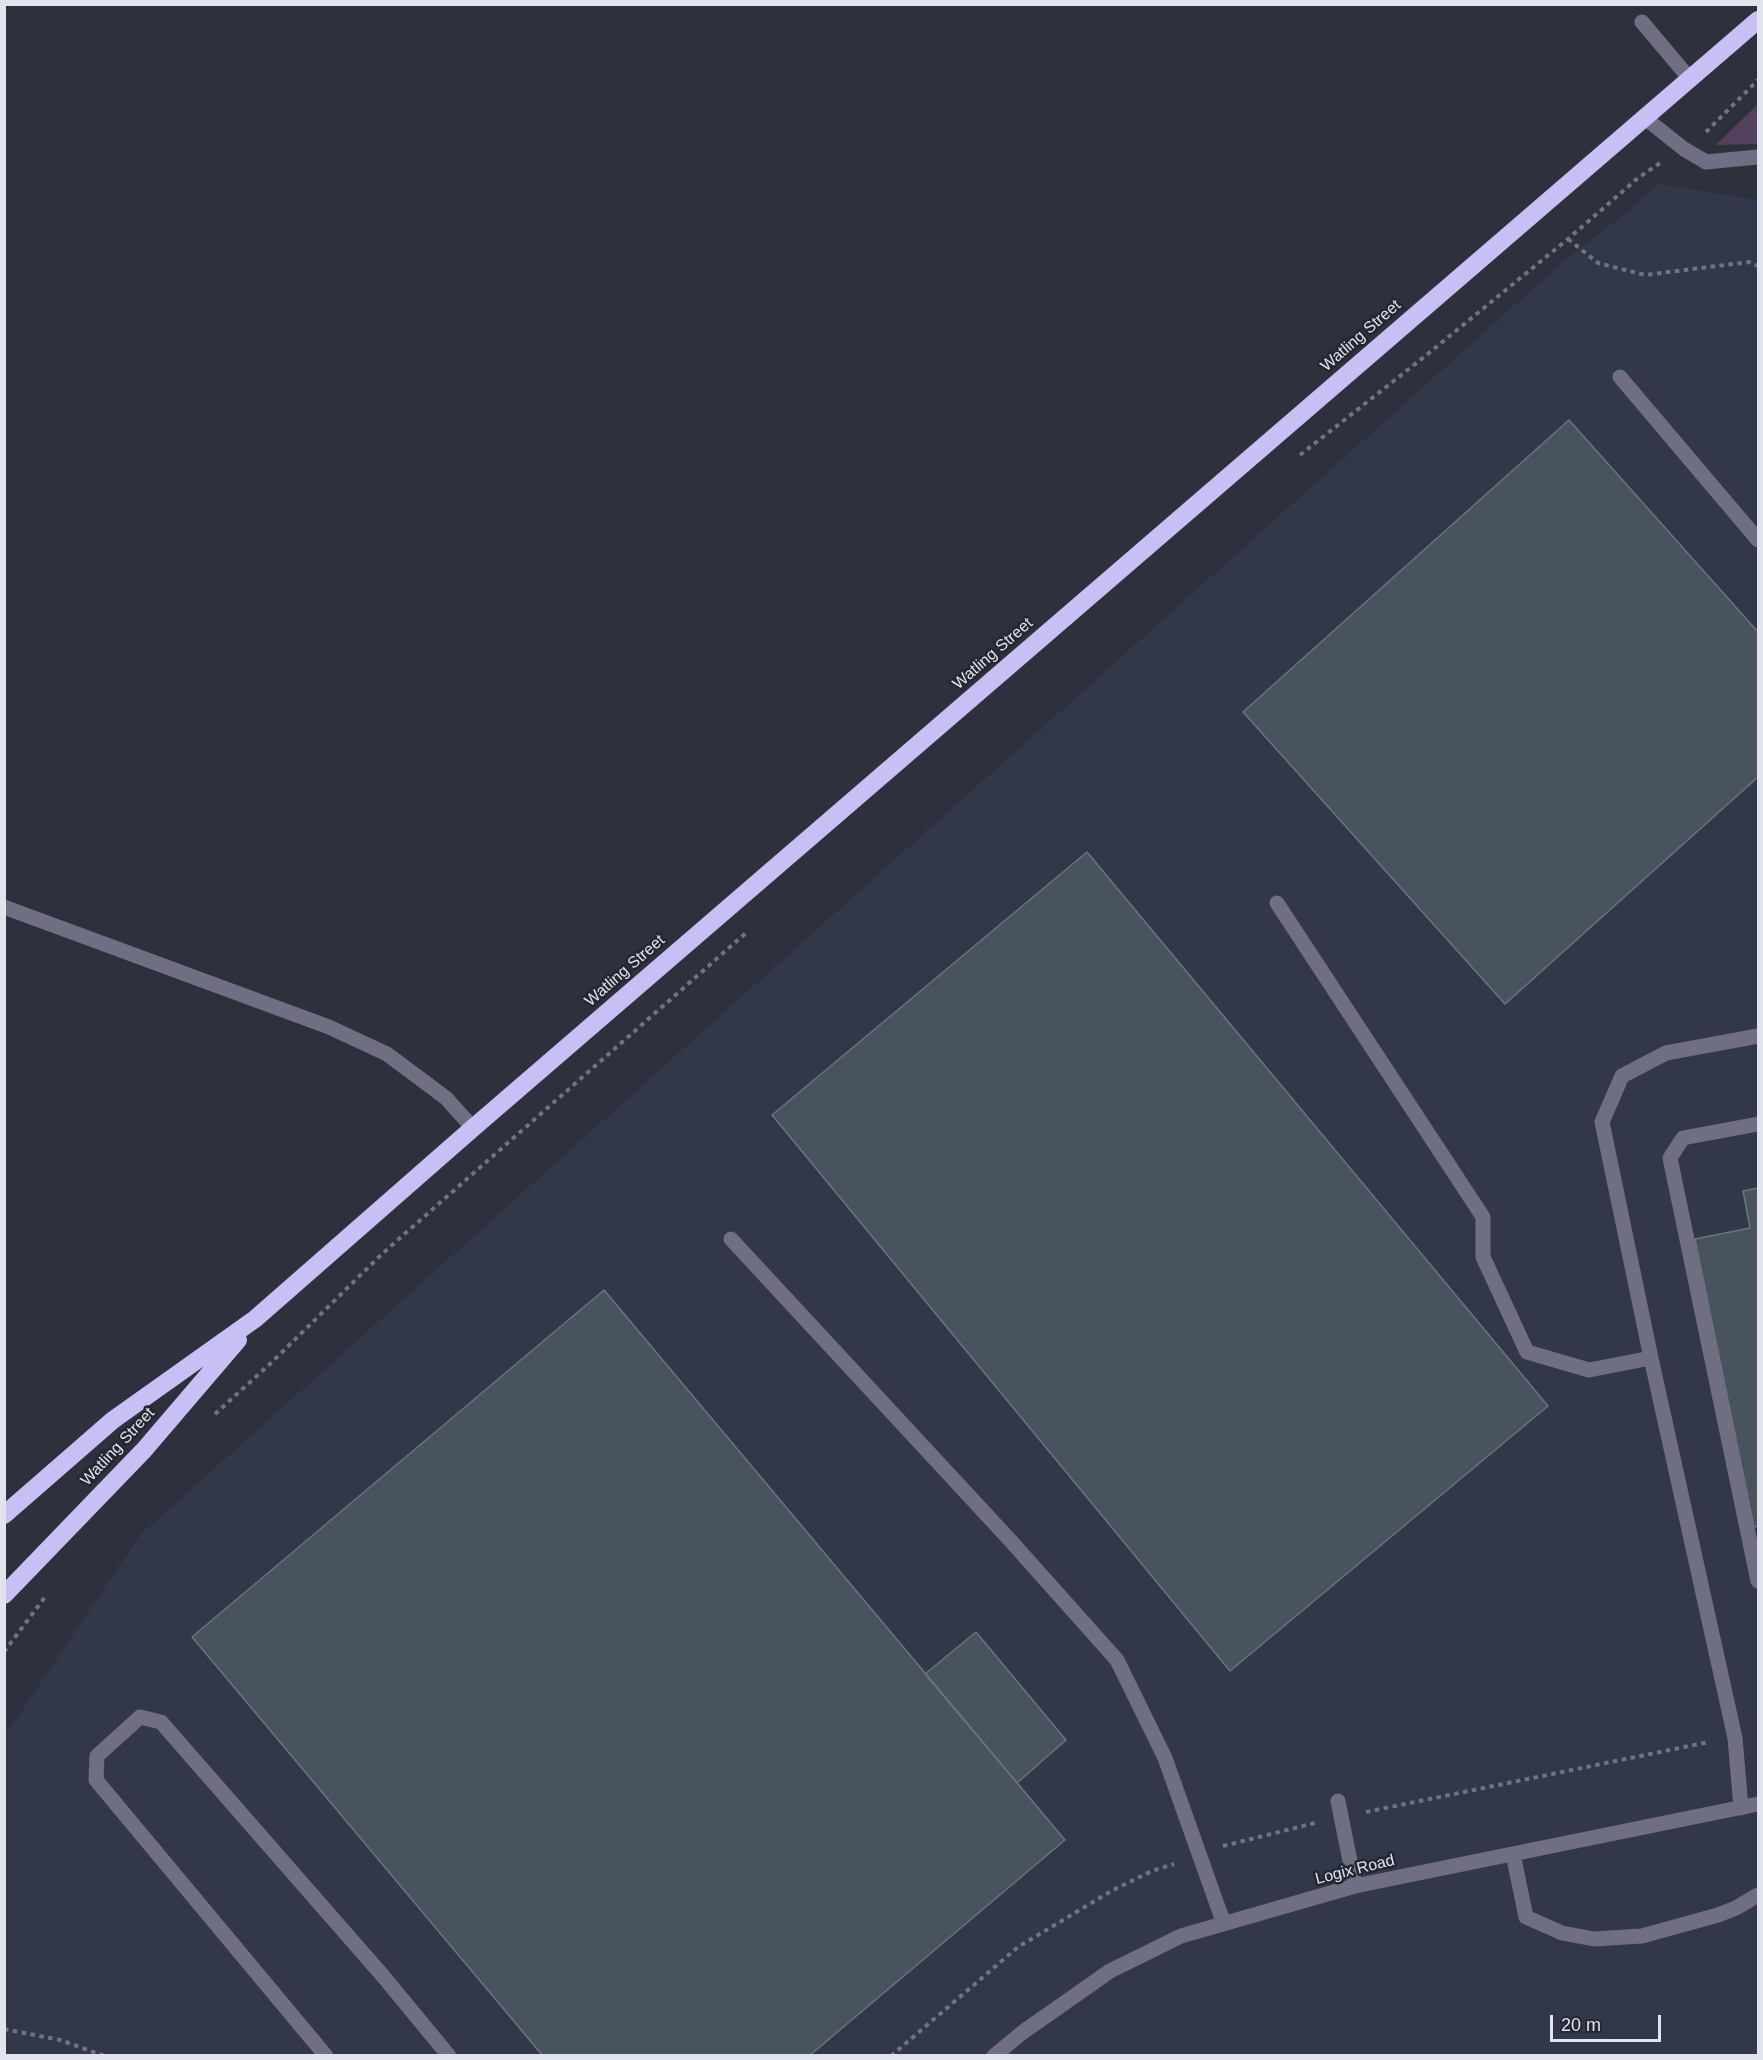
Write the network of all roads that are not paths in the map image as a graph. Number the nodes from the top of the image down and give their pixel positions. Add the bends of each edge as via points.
1 (1758, 20) edge
2 (1641, 22) dead end
3 (1690, 79) junction
4 (1645, 118) junction
5 (1758, 157) edge
6 (1620, 377) dead end
7 (1758, 540) edge
8 (1277, 903) dead end
9 (4, 907) edge
10 (1758, 1036) edge
11 (1758, 1124) edge
12 (474, 1128) junction
13 (731, 1239) dead end
14 (255, 1319) junction
15 (1651, 1358) junction
16 (4, 1515) edge
17 (1758, 1581) edge
18 (4, 1595) edge
19 (1338, 1801) dead end
20 (1758, 1804) edge
21 (1741, 1808) junction
22 (1513, 1854) junction
23 (1355, 1886) junction
24 (1758, 1895) edge
25 (1224, 1924) junction
26 (326, 2055) edge
27 (449, 2055) edge
28 (994, 2055) edge

1 - 3 highway, Watling Street
2 - 3 street
3 - 4 highway, Watling Street
4 - 5 street via 1707,162
4 - 12 highway, Watling Street
6 - 7 street
8 - 15 street via 1483,1217 1483,1257 1527,1352 1589,1370
9 - 12 street via 329,1027 387,1054 446,1098
10 - 15 street via 1666,1053 1622,1076 1602,1122
11 - 17 street via 1683,1138 1670,1158
12 - 14 highway, Watling Street
13 - 25 street via 1117,1660 1165,1758
14 - 16 highway, Watling Street via 112,1419
14 - 18 highway, Watling Street via 144,1450
15 - 21 street via 1734,1738
19 - 23 street
20 - 21 street, Logix Road
21 - 22 street, Logix Road
22 - 23 street, Logix Road
22 - 24 street via 1526,1917 1562,1933 1594,1939 1642,1936 1718,1915
23 - 25 street, Logix Road
25 - 28 street, Logix Road via 1181,1936 1110,1971
26 - 27 street via 96,1780 97,1756 140,1717 160,1722

